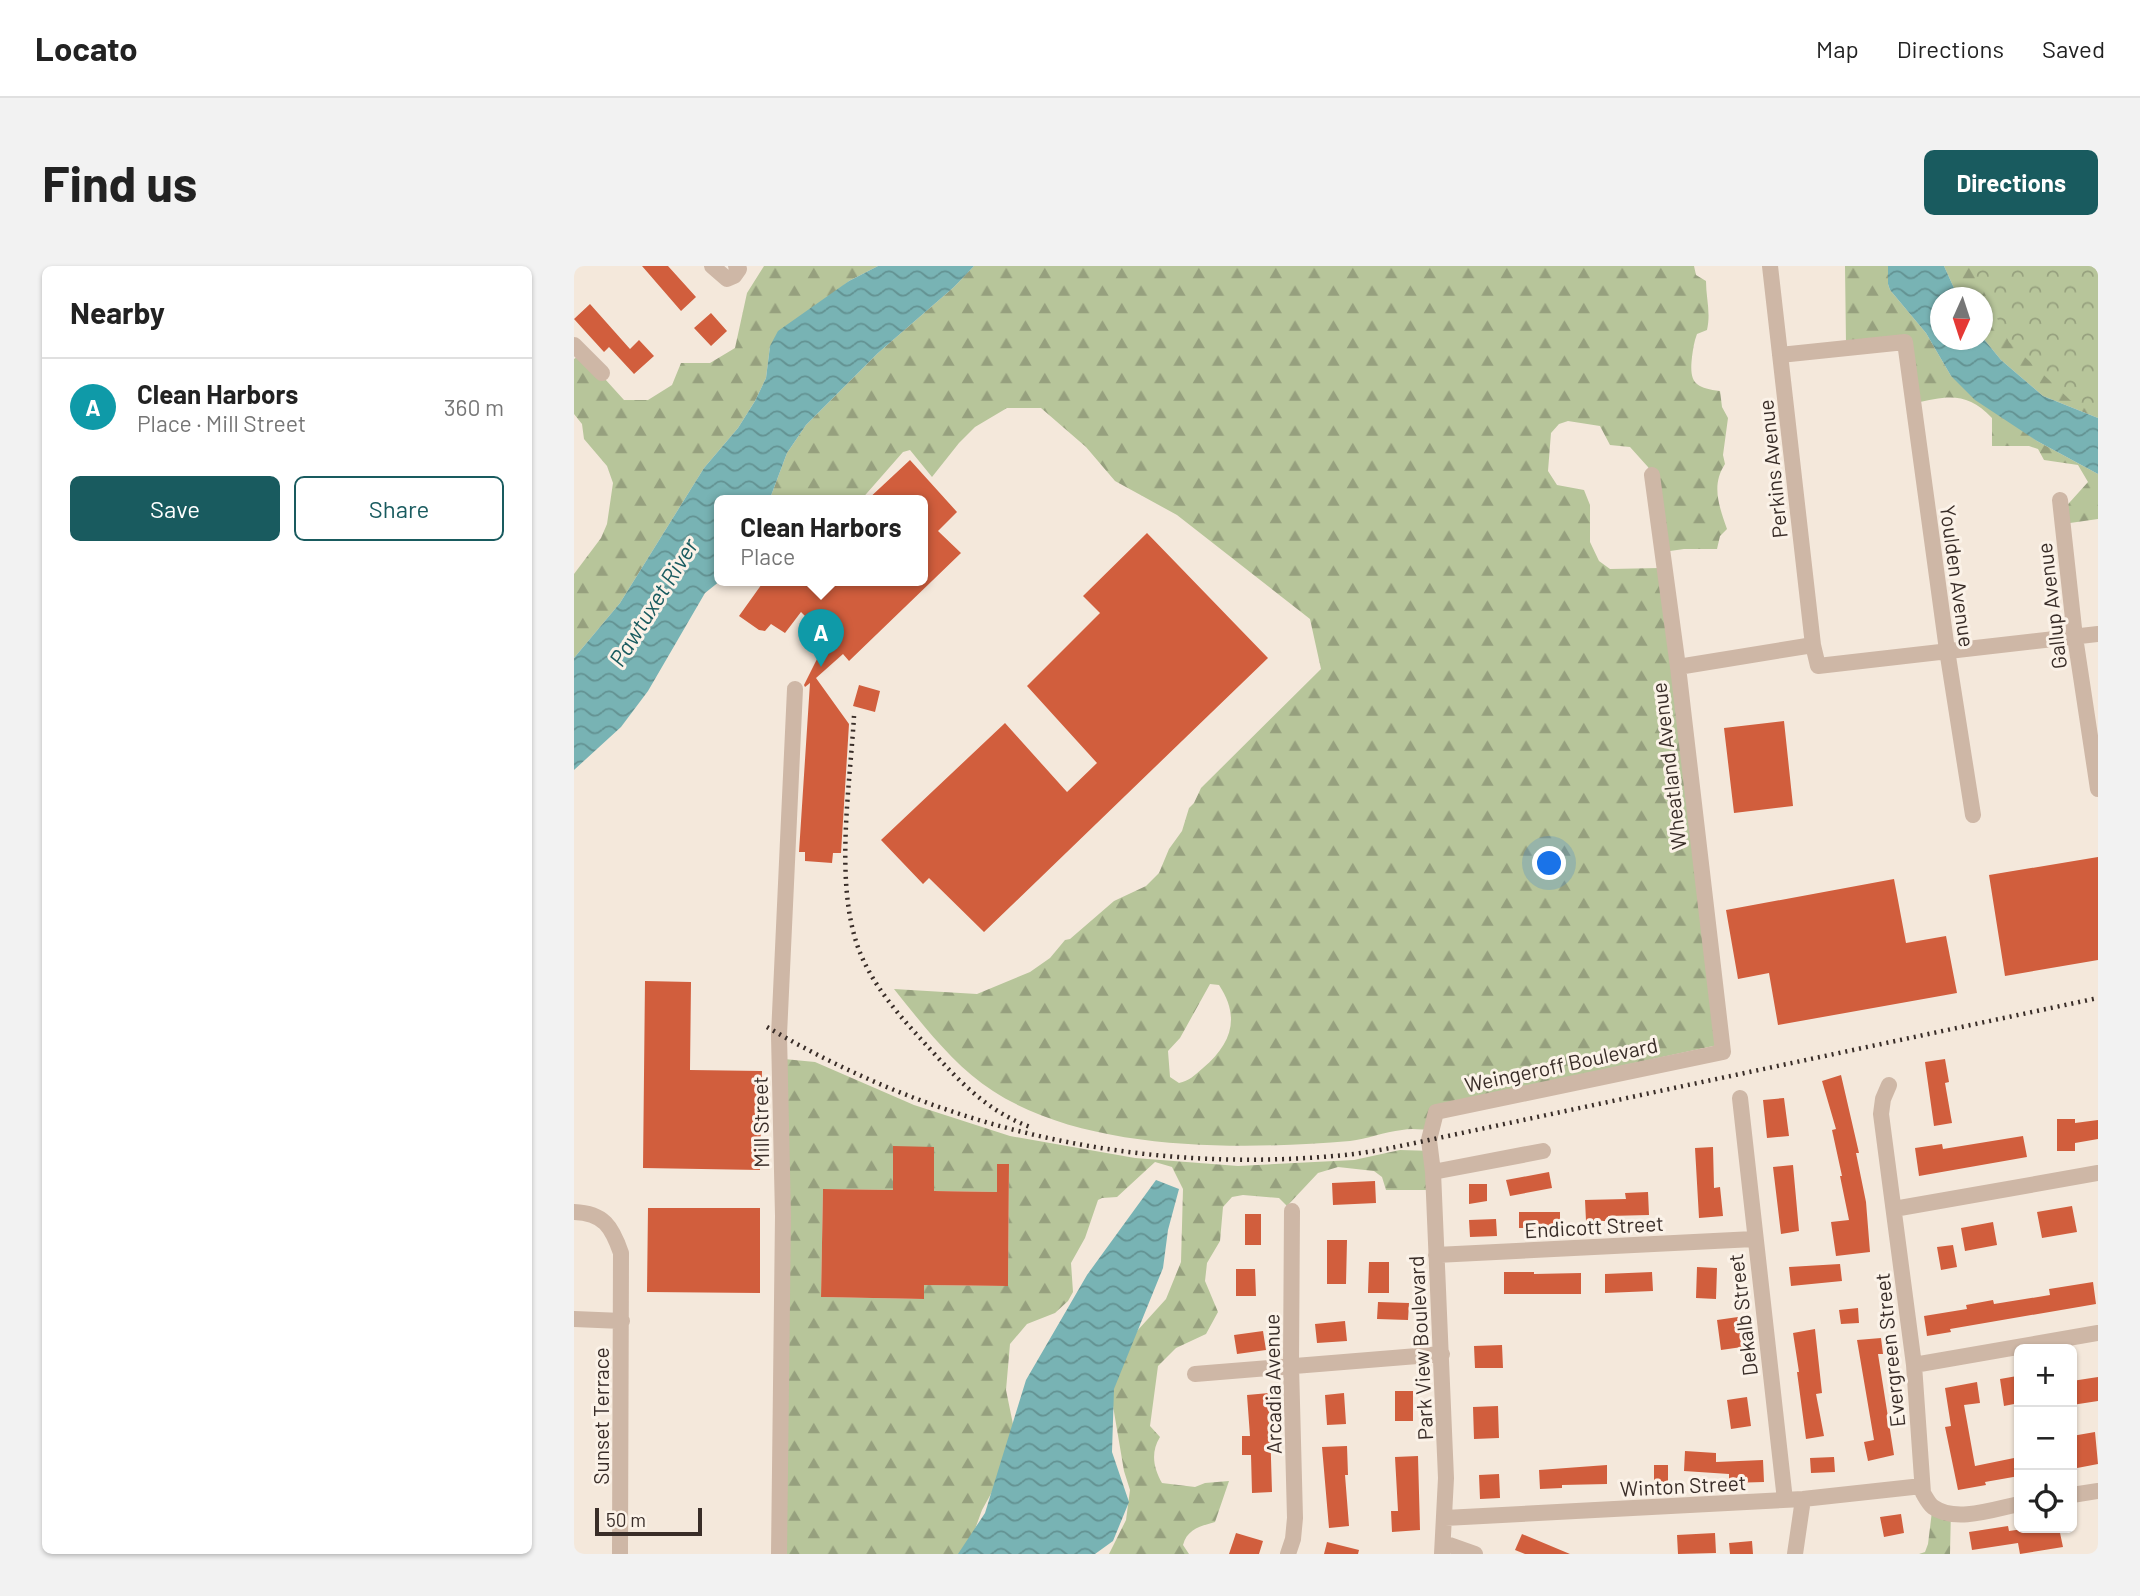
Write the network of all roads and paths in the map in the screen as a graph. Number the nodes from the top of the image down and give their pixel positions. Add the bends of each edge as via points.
1 (712, 266) edge
2 (736, 266) edge
3 (1770, 266) edge
4 (577, 353) edge
5 (1780, 355) junction
6 (602, 373) dead end
7 (1652, 475) dead end
8 (2060, 500) dead end
9 (2098, 634) edge
10 (2075, 637) junction
11 (1813, 645) junction
12 (1947, 650) junction
13 (1678, 667) junction
14 (795, 689) dead end
15 (2098, 789) edge
16 (1973, 815) dead end
17 (1723, 1052) joint
18 (1889, 1085) dead end
19 (1741, 1098) dead end
20 (1429, 1140) joint
21 (1543, 1151) dead end
22 (1433, 1172) junction
23 (2098, 1173) edge
24 (1894, 1209) junction
25 (1292, 1211) dead end
26 (574, 1212) edge
27 (1755, 1239) junction
28 (1436, 1255) junction
29 (574, 1319) edge
30 (622, 1321) junction
31 (2098, 1333) edge
32 (1442, 1354) junction
33 (1291, 1365) junction
34 (1913, 1365) junction
35 (1195, 1374) dead end
36 (1922, 1486) junction
37 (2098, 1491) edge
38 (2077, 1494) edge
39 (1803, 1499) junction
40 (1785, 1500) junction
41 (2014, 1505) edge
42 (1445, 1518) junction
43 (1443, 1548) edge
44 (620, 1554) edge
45 (779, 1554) edge
46 (1288, 1554) edge
47 (1475, 1554) edge
48 (1795, 1554) edge

1 - 2 street via 727,279 734,276
3 - 5 street, Perkins Avenue
4 - 6 street
5 - 11 street, Perkins Avenue
5 - 12 street, Youlden Avenue via 1905,342
7 - 13 street, Wheatland Avenue
8 - 10 street, Gallup Avenue
9 - 10 street
10 - 12 street
10 - 15 street, Gallup Avenue
11 - 12 street, Perkins Avenue via 1818,666
11 - 13 street
12 - 16 street, Youlden Avenue
13 - 17 street, Wheatland Avenue
14 - 45 street, Mill Street via 779,1035 783,1216
17 - 20 street, Weingeroff Boulevard via 1445,1109 1436,1112
18 - 24 street, Evergreen Street via 1881,1114
19 - 27 street, Dekalb Street
20 - 22 street, Park View Boulevard
21 - 22 street
22 - 28 street, Park View Boulevard
23 - 24 street
24 - 34 street, Evergreen Street
25 - 33 street, Arcadia Avenue
26 - 30 street, Sunset Terrace via 604,1220 614,1233 621,1253
27 - 28 street, Endicott Street
27 - 40 street, Dekalb Street
28 - 32 street, Park View Boulevard
29 - 30 street
30 - 44 street, Sunset Terrace
31 - 34 street
32 - 33 street
32 - 42 street, Park View Boulevard
33 - 35 street
33 - 46 street, Arcadia Avenue via 1296,1518
34 - 36 street, Evergreen Street
36 - 39 street, Winton Street
36 - 41 street via 1932,1506 1948,1514
37 - 38 street
39 - 40 street, Winton Street
39 - 48 street
40 - 42 street, Winton Street
42 - 43 street, Park View Boulevard
43 - 47 street

